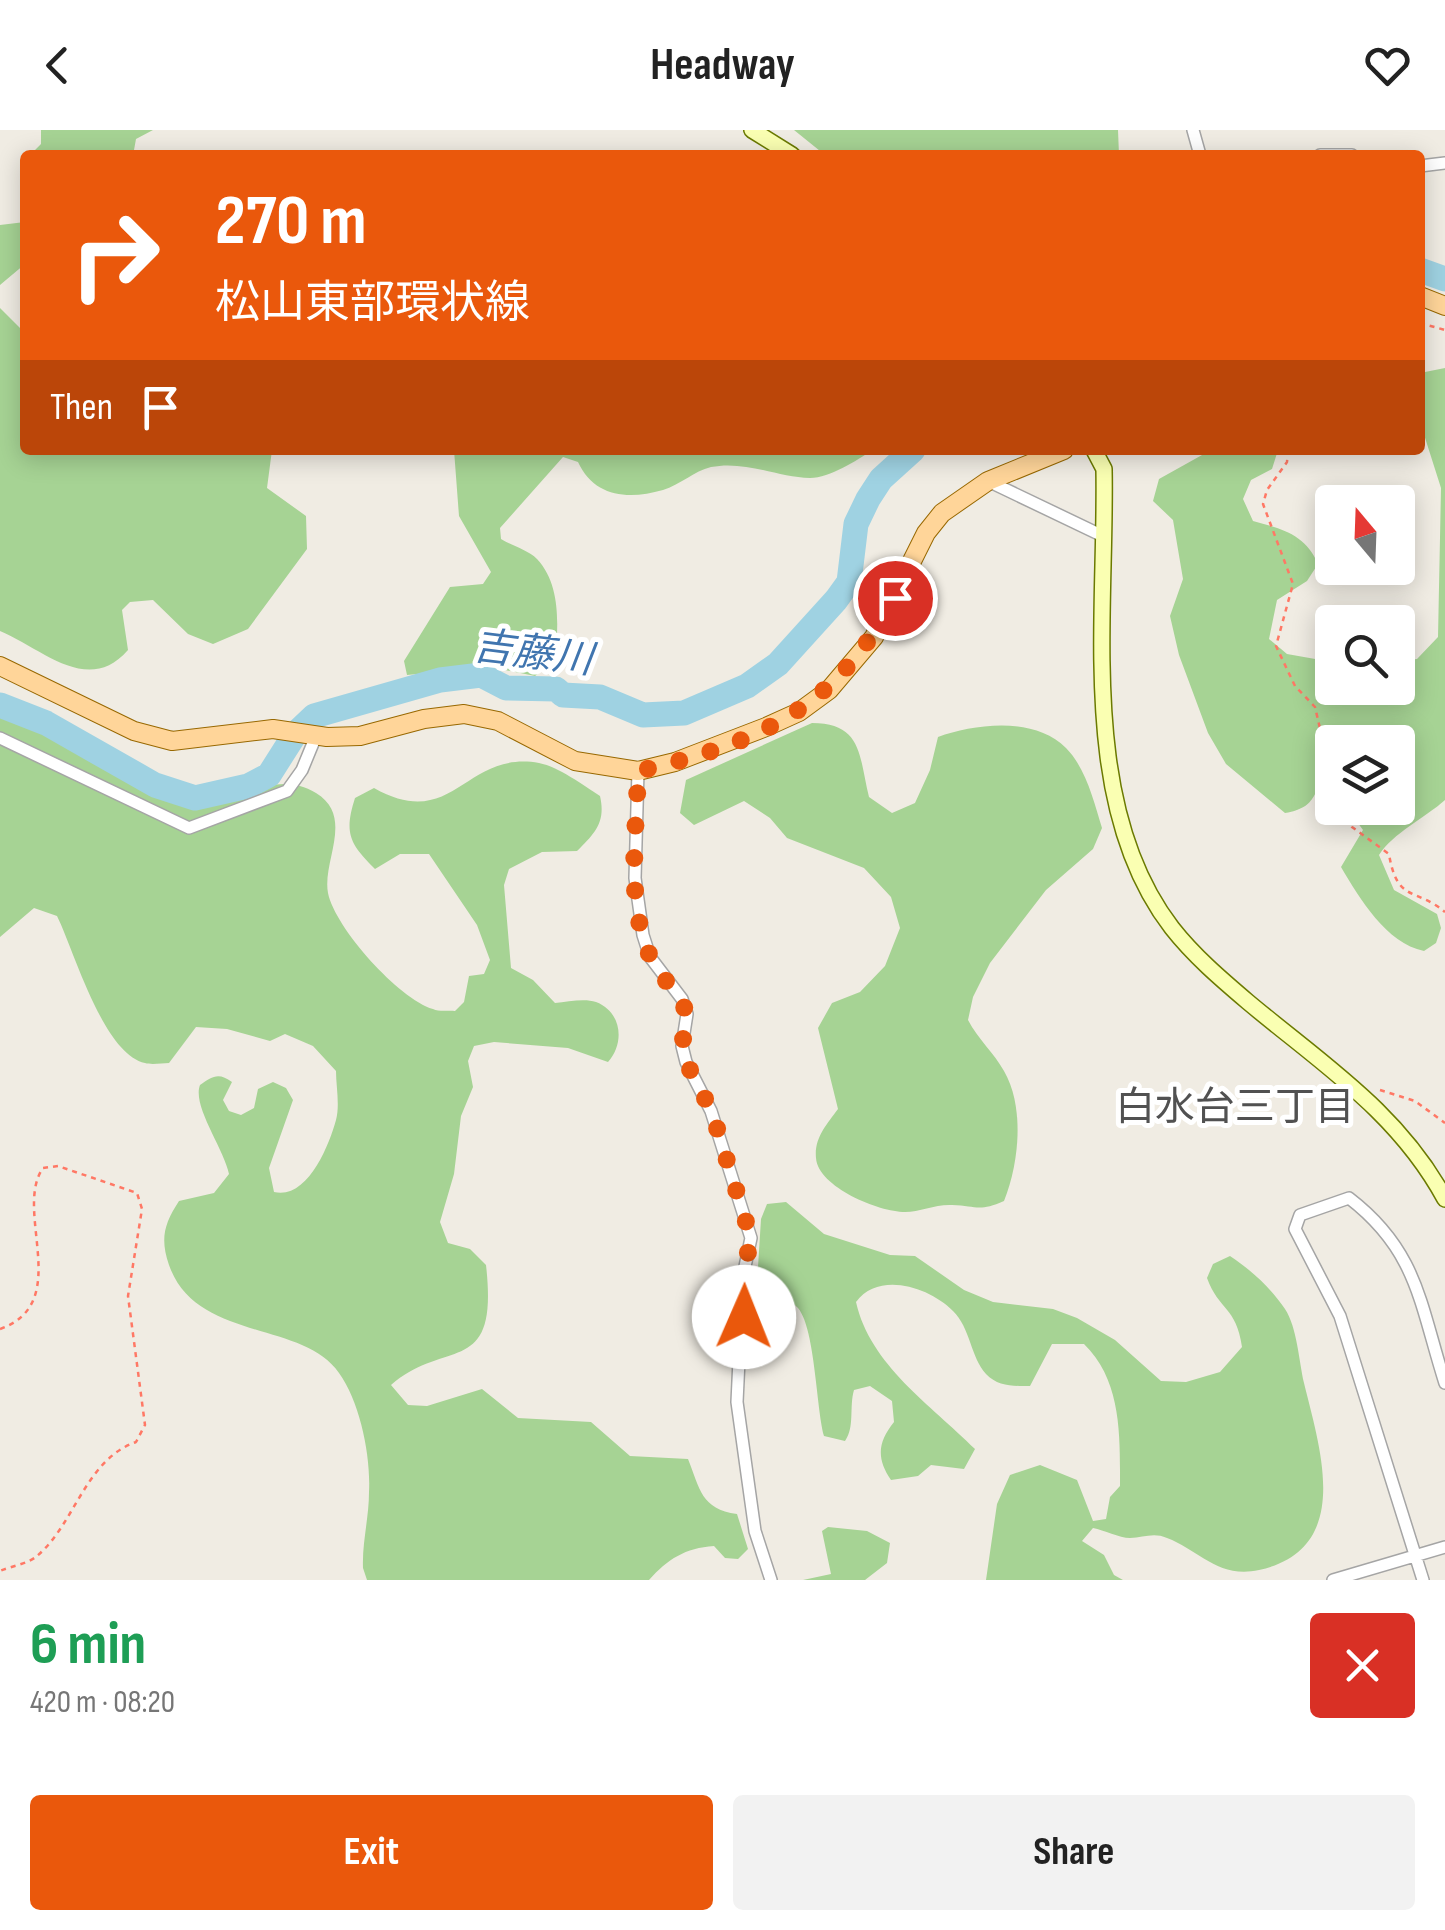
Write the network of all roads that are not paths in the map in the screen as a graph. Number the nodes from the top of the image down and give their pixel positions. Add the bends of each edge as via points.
1 (752, 130) edge
2 (784, 150) edge
3 (1052, 455) edge
4 (1097, 455) edge
5 (988, 481) junction
6 (1106, 537) junction
7 (0, 666) edge
8 (312, 735) junction
9 (0, 738) edge
10 (638, 771) junction
11 (1445, 1199) edge
12 (1445, 1383) edge
13 (1445, 1547) edge
14 (1416, 1554) junction
15 (771, 1580) edge
16 (1333, 1580) edge
17 (1423, 1580) edge

1 - 2 street
3 - 5 main road
4 - 6 street via 1104,469
5 - 6 street
5 - 10 main road via 942,513 926,533 874,637 829,690 766,727
6 - 11 street via 1107,751 1122,824 1143,880 1169,924 1212,971 1364,1094 1409,1143
7 - 8 main road via 134,730 172,741 288,730
8 - 9 street via 302,770 287,791 190,828
8 - 10 main road via 360,736 444,715 480,716 574,761
10 - 15 street via 635,878 642,935 687,1014 686,1062 712,1112 751,1238 737,1402 755,1531
12 - 14 street via 1411,1274 1387,1231 1349,1198 1300,1215 1295,1229 1340,1316
13 - 14 street
14 - 16 street
14 - 17 street

